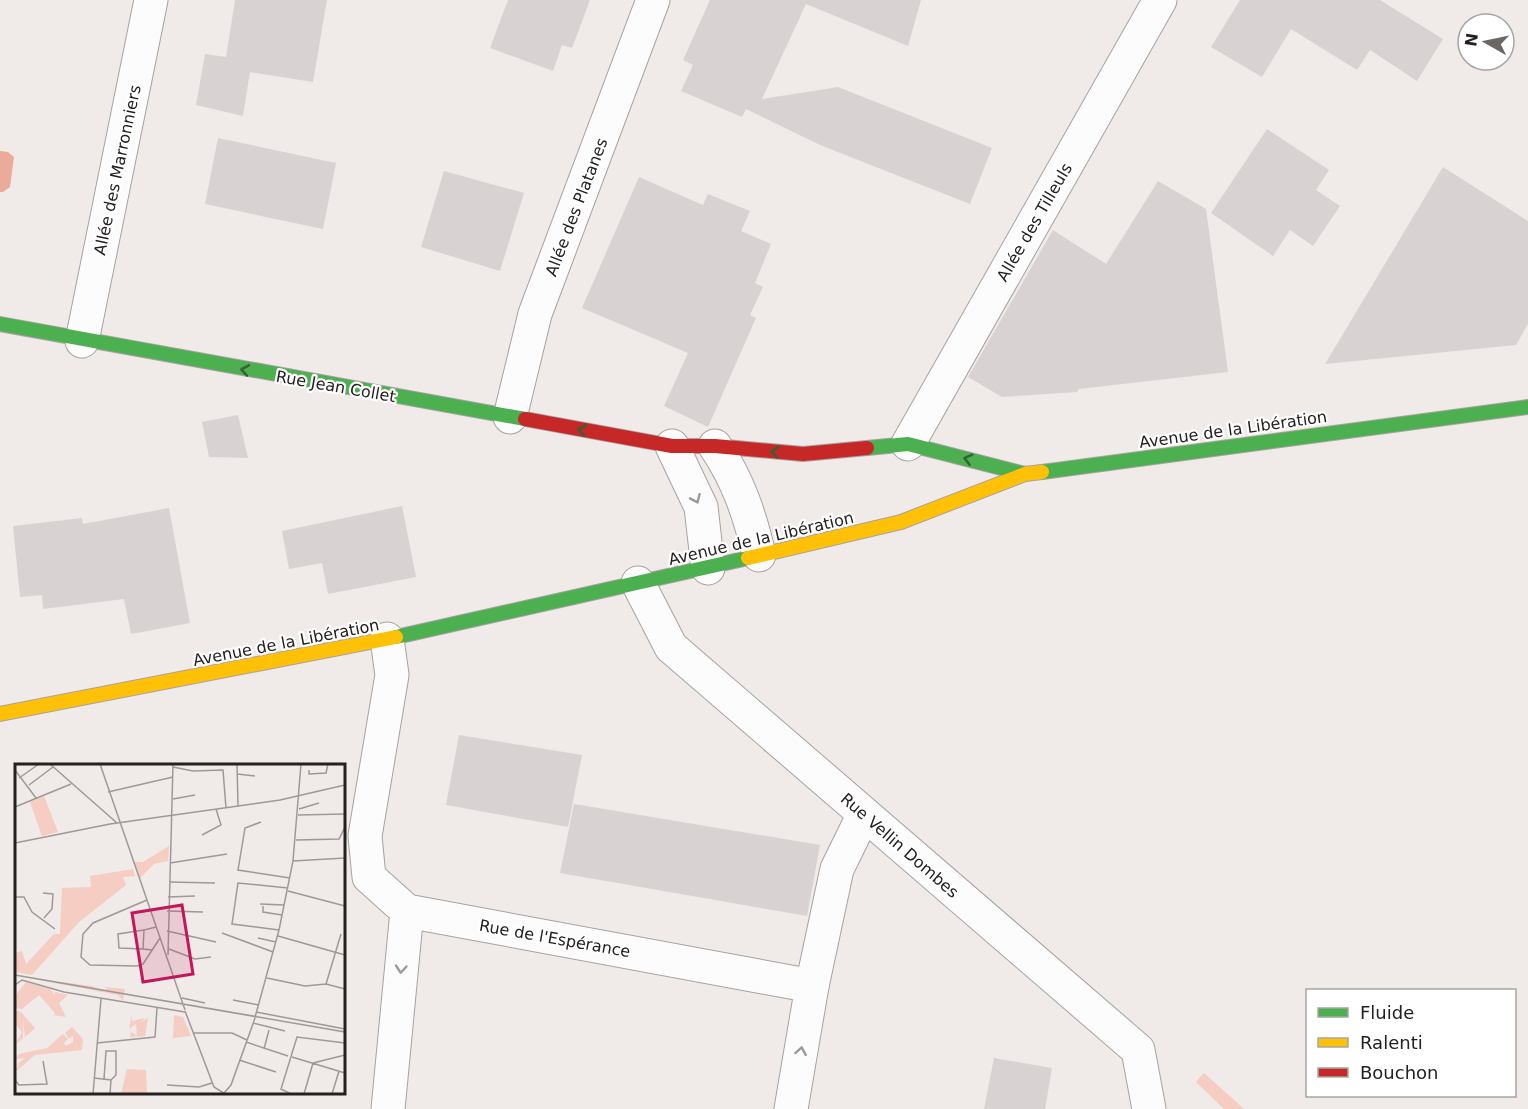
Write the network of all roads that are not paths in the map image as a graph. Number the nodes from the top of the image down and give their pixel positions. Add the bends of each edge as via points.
1 (151, 0) edge
2 (653, 0) edge
3 (1160, 0) edge
4 (0, 324) edge
5 (82, 341) junction
6 (1528, 407) edge
7 (510, 417) junction
8 (908, 444) junction
9 (672, 446) junction
10 (715, 446) junction
11 (1024, 474) junction
12 (759, 555) junction
13 (708, 568) junction
14 (638, 583) junction
15 (387, 639) junction
16 (0, 714) edge
17 (864, 814) junction
18 (407, 911) junction
19 (812, 986) junction
20 (388, 1109) edge
21 (791, 1109) edge
22 (1149, 1109) edge

1 - 5 street, Allée des Marronniers
2 - 7 street, Allée des Platanes via 535,315
3 - 8 street, Allée des Tilleuls
4 - 5 street, Rue Jean Collet
7 -> 5 street, Rue Jean Collet
6 - 11 street, Avenue de la Libération
9 -> 7 street, Rue Jean Collet
8 -> 10 street, Rue Jean Collet via 803,454
11 -> 8 street, Rue Jean Collet
9 - 10 street, Rue Jean Collet
9 -> 13 street via 701,507
10 - 12 street via 730,468 749,511
11 - 12 street, Avenue de la Libération via 901,522
12 - 13 street, Avenue de la Libération
13 - 14 street, Avenue de la Libération
14 - 15 street, Avenue de la Libération
14 - 17 street, Rue Vellin Dombes via 671,647
15 - 16 street, Avenue de la Libération
15 - 18 street via 392,675 365,836 369,877
17 - 19 street via 837,869
17 - 22 street, Rue Vellin Dombes via 1138,1050
18 - 19 street, Rue de l'Espérance
18 -> 20 street
21 -> 19 street

